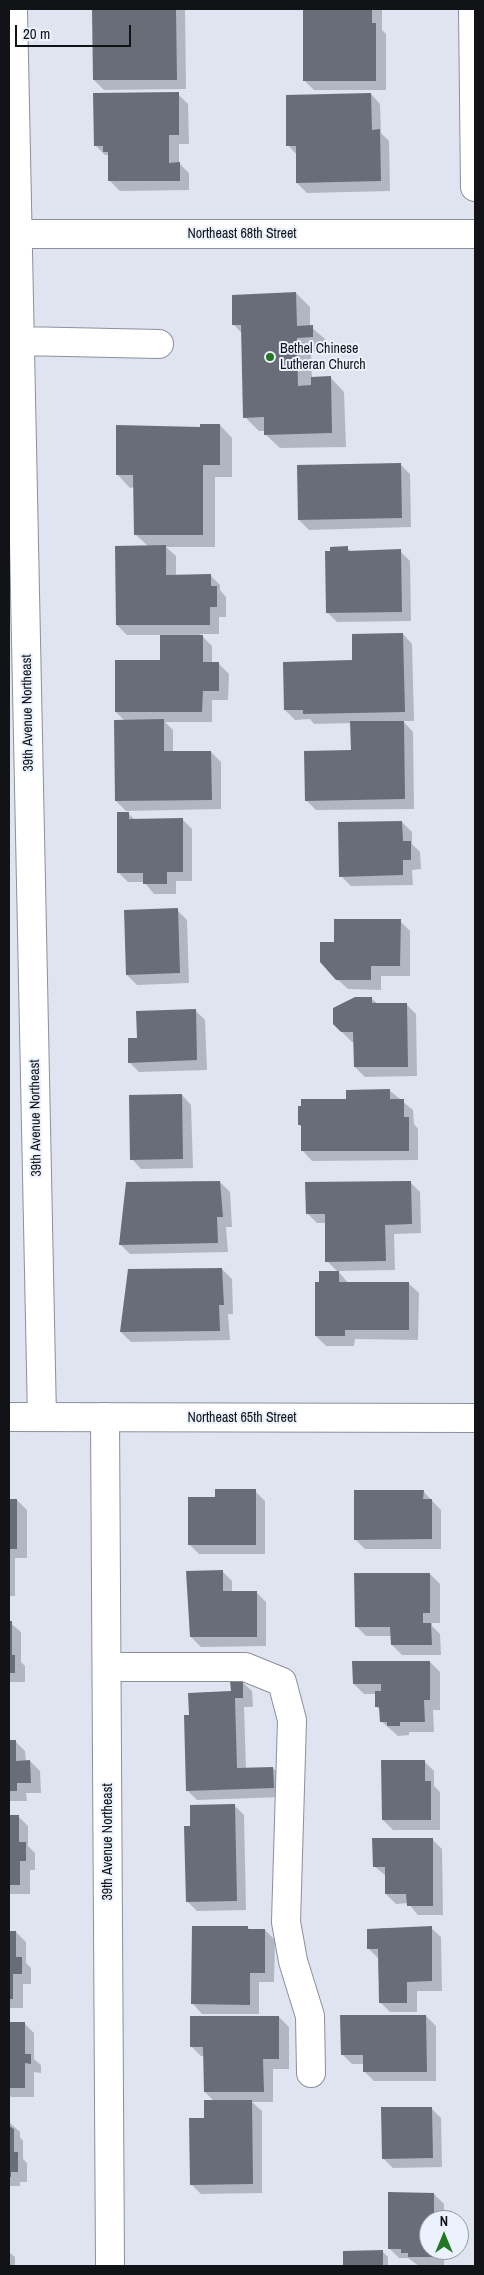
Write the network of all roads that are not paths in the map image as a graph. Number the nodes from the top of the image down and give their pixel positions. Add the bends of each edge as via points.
1 (13, 9) edge
2 (473, 9) edge
3 (475, 187) edge
4 (13, 234) edge
5 (475, 234) edge
6 (20, 341) junction
7 (159, 344) dead end
8 (9, 1417) edge
9 (42, 1417) junction
10 (105, 1417) junction
11 (475, 1418) edge
12 (107, 1667) junction
13 (311, 2073) dead end
14 (110, 2266) edge

1 - 4 street, 39th Avenue Northeast
2 - 3 street
4 - 5 street, Northeast 68th Street
4 - 6 street, 39th Avenue Northeast
6 - 7 street
6 - 9 street, 39th Avenue Northeast
8 - 9 street, Northeast 65th Street
9 - 10 street, Northeast 65th Street
10 - 11 street, Northeast 65th Street
10 - 12 street, 39th Avenue Northeast
12 - 13 street via 245,1667 282,1682 292,1720 286,1922 293,1961 310,2016
12 - 14 street, 39th Avenue Northeast

